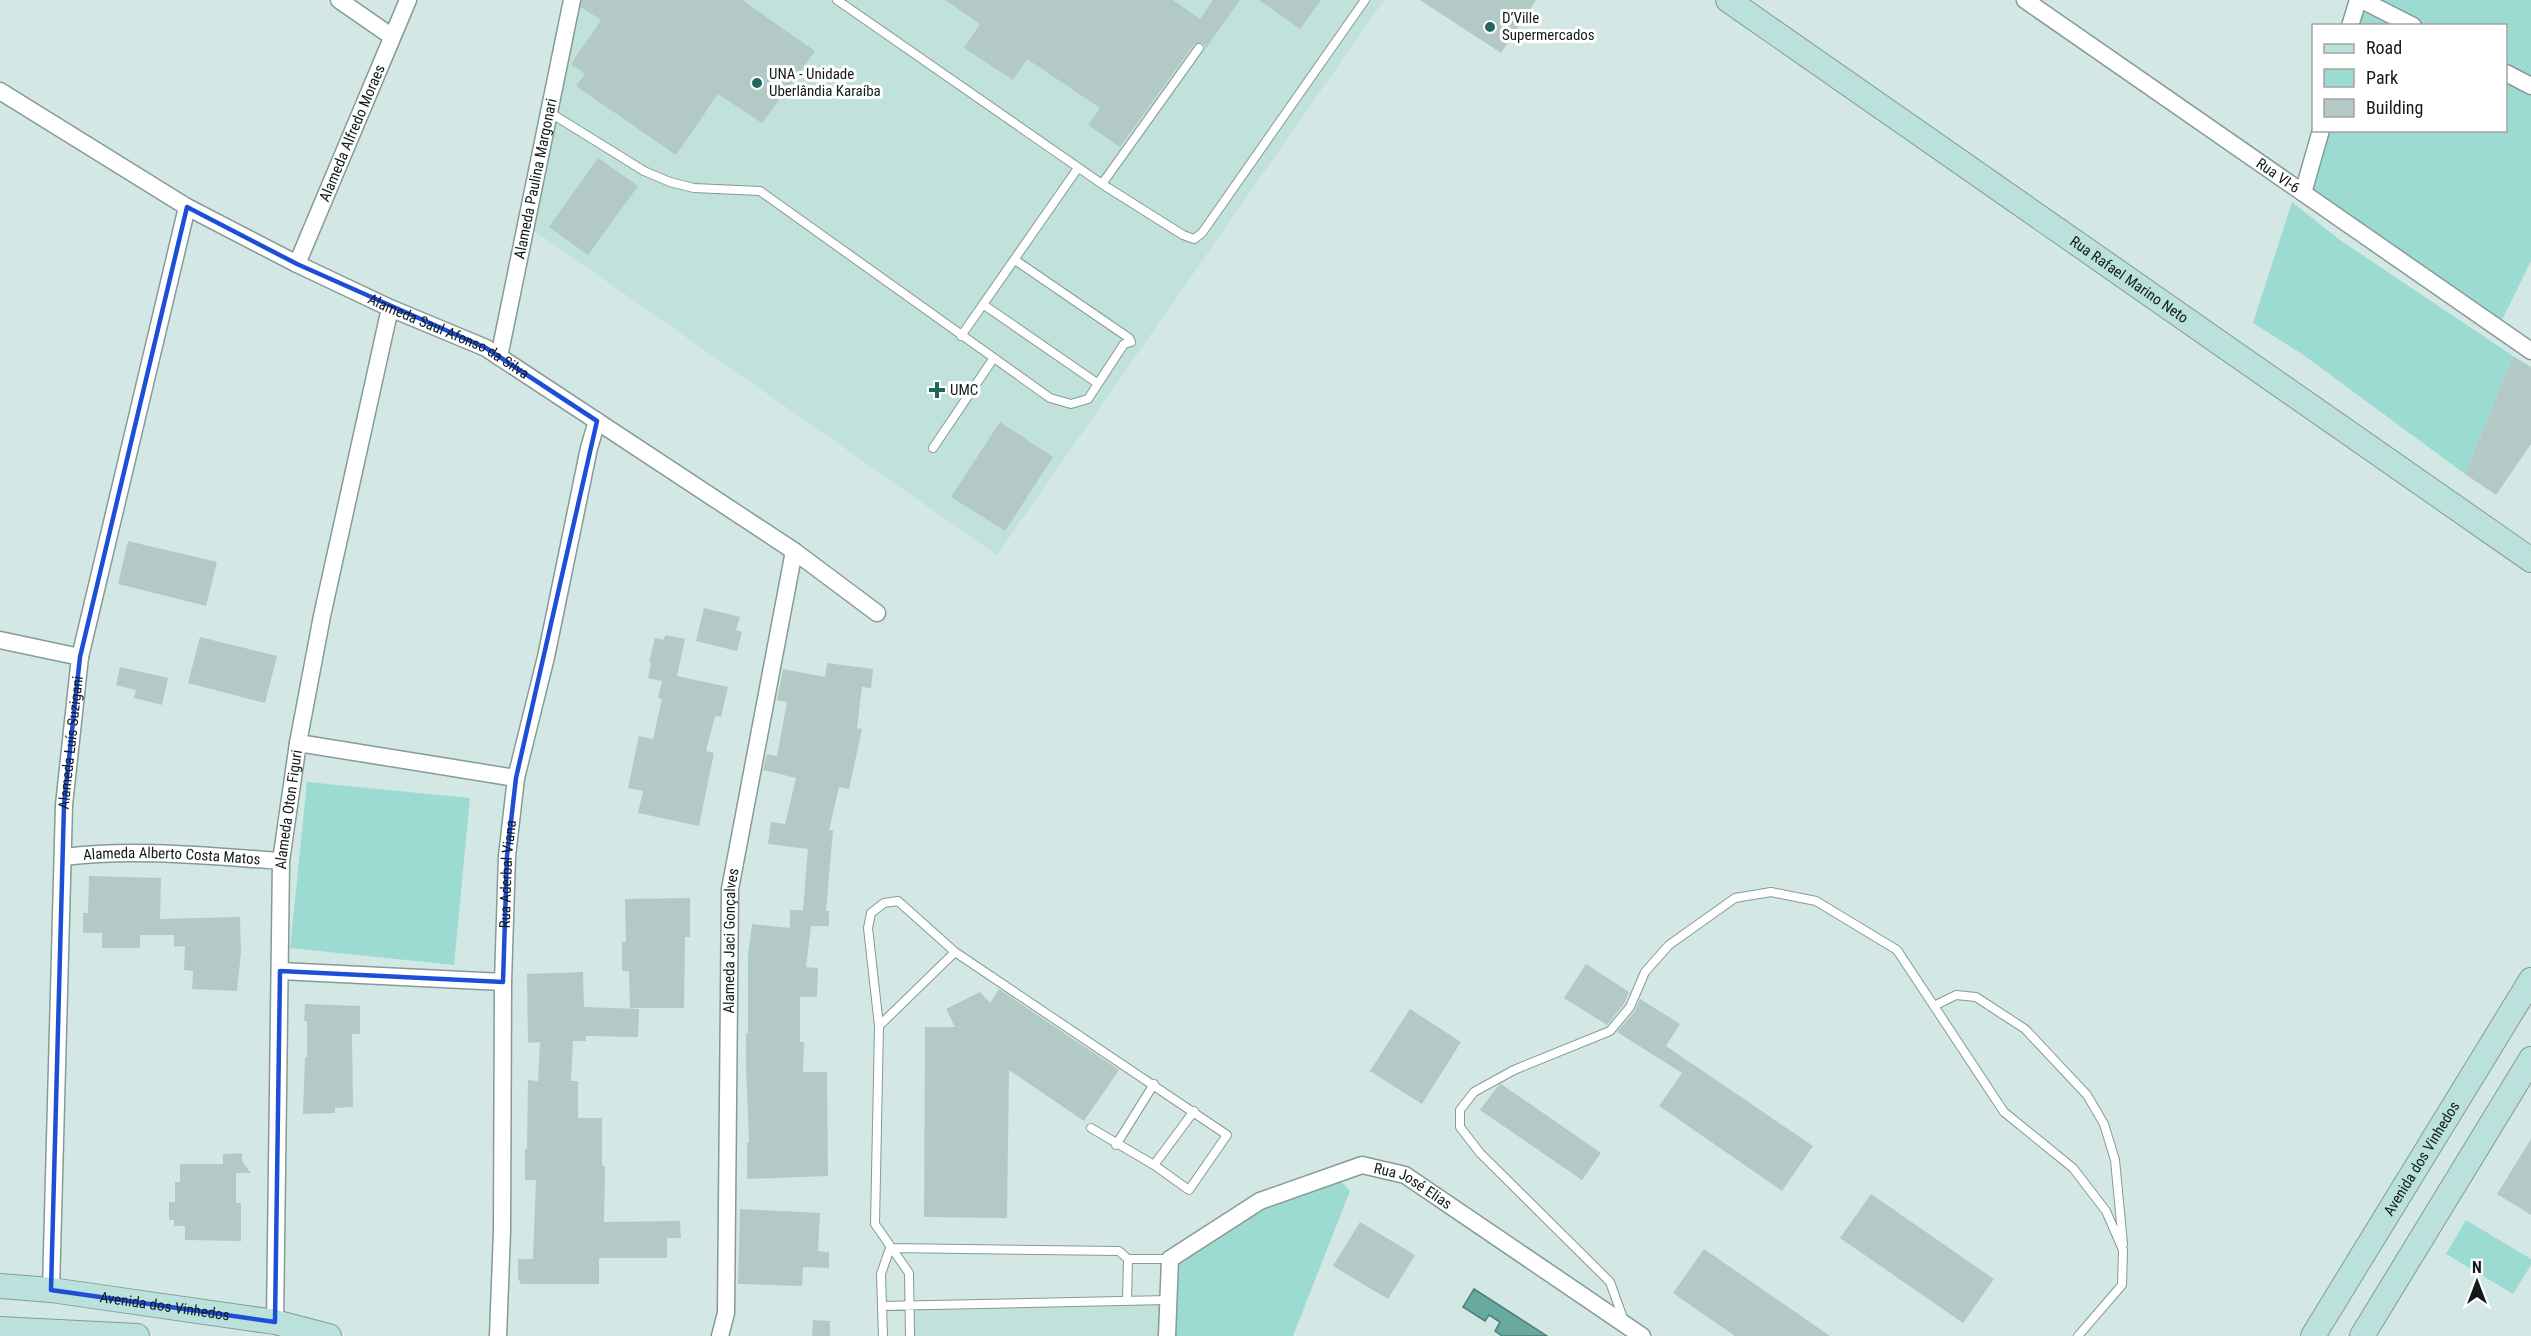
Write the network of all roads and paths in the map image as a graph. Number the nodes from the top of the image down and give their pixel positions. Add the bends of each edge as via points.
1 (339, 0) edge
2 (408, 0) edge
3 (572, 0) edge
4 (837, 0) edge
5 (1365, 0) edge
6 (1728, 0) edge
7 (2025, 0) edge
8 (2358, 0) edge
9 (2362, 0) edge
10 (2351, 24) edge
11 (2409, 24) edge
12 (391, 36) junction
13 (1199, 48) dead end
14 (2507, 74) edge
15 (2531, 86) edge
16 (0, 91) edge
17 (549, 112) junction
18 (2320, 132) edge
19 (1078, 168) junction
20 (1102, 184) junction
21 (2303, 193) junction
22 (187, 207) junction
23 (1015, 260) junction
24 (297, 264) junction
25 (984, 305) junction
26 (390, 308) junction
27 (961, 336) junction
28 (2531, 351) edge
29 (499, 357) junction
30 (993, 359) junction
31 (1097, 383) junction
32 (597, 421) junction
33 (933, 448) dead end
34 (794, 551) junction
35 (2531, 560) edge
36 (877, 613) dead end
37 (0, 640) edge
38 (80, 657) junction
39 (298, 743) junction
40 (516, 778) junction
41 (64, 857) junction
42 (281, 861) junction
43 (955, 952) junction
44 (280, 971) junction
45 (2531, 980) edge
46 (503, 982) junction
47 (1934, 1006) junction
48 (879, 1026) junction
49 (2531, 1059) edge
50 (1154, 1084) junction
51 (1194, 1111) junction
52 (1091, 1128) dead end
53 (1116, 1145) junction
54 (1154, 1166) junction
55 (890, 1248) junction
56 (2123, 1250) junction
57 (1170, 1258) junction
58 (1128, 1259) junction
59 (0, 1286) edge
60 (51, 1290) junction
61 (1127, 1300) junction
62 (1168, 1300) junction
63 (909, 1305) junction
64 (882, 1306) junction
65 (275, 1322) junction
66 (1625, 1324) junction
67 (0, 1329) edge
68 (137, 1336) edge
69 (329, 1336) edge
70 (498, 1336) edge
71 (720, 1336) edge
72 (883, 1336) edge
73 (910, 1336) edge
74 (1167, 1336) edge
75 (1642, 1336) edge
76 (2078, 1336) edge
77 (2313, 1336) edge
78 (2362, 1336) edge

1 - 12 street
2 - 12 street, Alameda Alfredo Moraes
3 - 17 street, Alameda Paulina Margonari
4 - 19 lane
5 - 20 lane via 1202,233 1194,239
6 - 35 main road, Rua Rafael Marino Neto
7 - 21 street, Rua VI-6
8 - 10 street
9 - 11 street
12 - 24 street, Alameda Alfredo Moraes
13 - 20 lane
14 - 15 street
16 - 22 street, Alameda Saul Afonso da Silva
17 - 27 lane via 644,171 670,182 694,188 760,191
17 - 29 street, Alameda Paulina Margonari
18 - 21 street
19 - 20 lane
19 - 23 lane
21 - 28 street, Rua VI-6
22 - 24 street, Alameda Saul Afonso da Silva
22 - 38 street, Alameda Luís Suzigani
23 - 25 lane
23 - 31 lane via 1129,338 1131,342 1124,344
24 - 26 street, Alameda Saul Afonso da Silva
25 - 27 lane
25 - 31 lane
26 - 29 street, Alameda Saul Afonso da Silva
26 - 39 street, Alameda Oton Figuri
27 - 30 lane
29 - 32 street, Alameda Saul Afonso da Silva
30 - 31 lane via 1050,398 1071,404 1088,399
30 - 33 lane
32 - 34 street, Alameda Saul Afonso da Silva
32 - 40 street, Rua Aderbal Viana
34 - 36 street, Alameda Saul Afonso da Silva
34 - 71 street, Alameda Jaci Gonçalves via 730,889 726,1313
37 - 38 street
38 - 41 street, Alameda Luís Suzigani via 64,805
39 - 40 street
39 - 42 street, Alameda Oton Figuri
40 - 46 street, Rua Aderbal Viana via 507,856
41 - 42 street, Alameda Alberto Costa Matos via 176,854
41 - 60 street, Alameda Luís Suzigani
42 - 44 street, Alameda Oton Figuri
43 - 48 lane
43 - 48 lane via 898,902 884,903 871,913 868,928
43 - 50 lane
44 - 46 street
44 - 65 street, Alameda Oton Figuri
45 - 77 main road, Avenida dos Vinhedos
46 - 70 street, Rua Aderbal Viana
47 - 56 lane via 2004,1112 2073,1168 2106,1210
47 - 56 lane via 1956,995 1976,997 2025,1029 2087,1095 2104,1124 2115,1160
47 - 66 lane via 1897,950 1816,902 1771,892 1735,897 1669,945 1645,972 1630,1007 1610,1031 1514,1070 1474,1092 1460,1110 1460,1127 1480,1153 1610,1282
48 - 55 lane via 875,1224
49 - 78 main road
50 - 51 lane
50 - 53 lane
51 - 54 lane
51 - 54 lane via 1227,1135 1188,1190
52 - 53 lane
53 - 54 lane
55 - 58 lane via 1119,1251
55 - 63 lane via 909,1273
55 - 64 lane via 881,1274
56 - 76 lane via 2122,1285
57 - 58 lane
57 - 62 street
57 - 66 street, Rua José Elias via 1260,1201 1362,1165 1405,1175
58 - 61 lane
59 - 60 main road, Avenida dos Vinhedos
60 - 65 main road, Avenida dos Vinhedos
61 - 62 lane
61 - 63 lane
62 - 74 street
63 - 64 lane
63 - 73 lane
64 - 72 lane
65 - 69 main road, Avenida dos Vinhedos
66 - 75 street, Rua José Elias
67 - 68 main road

